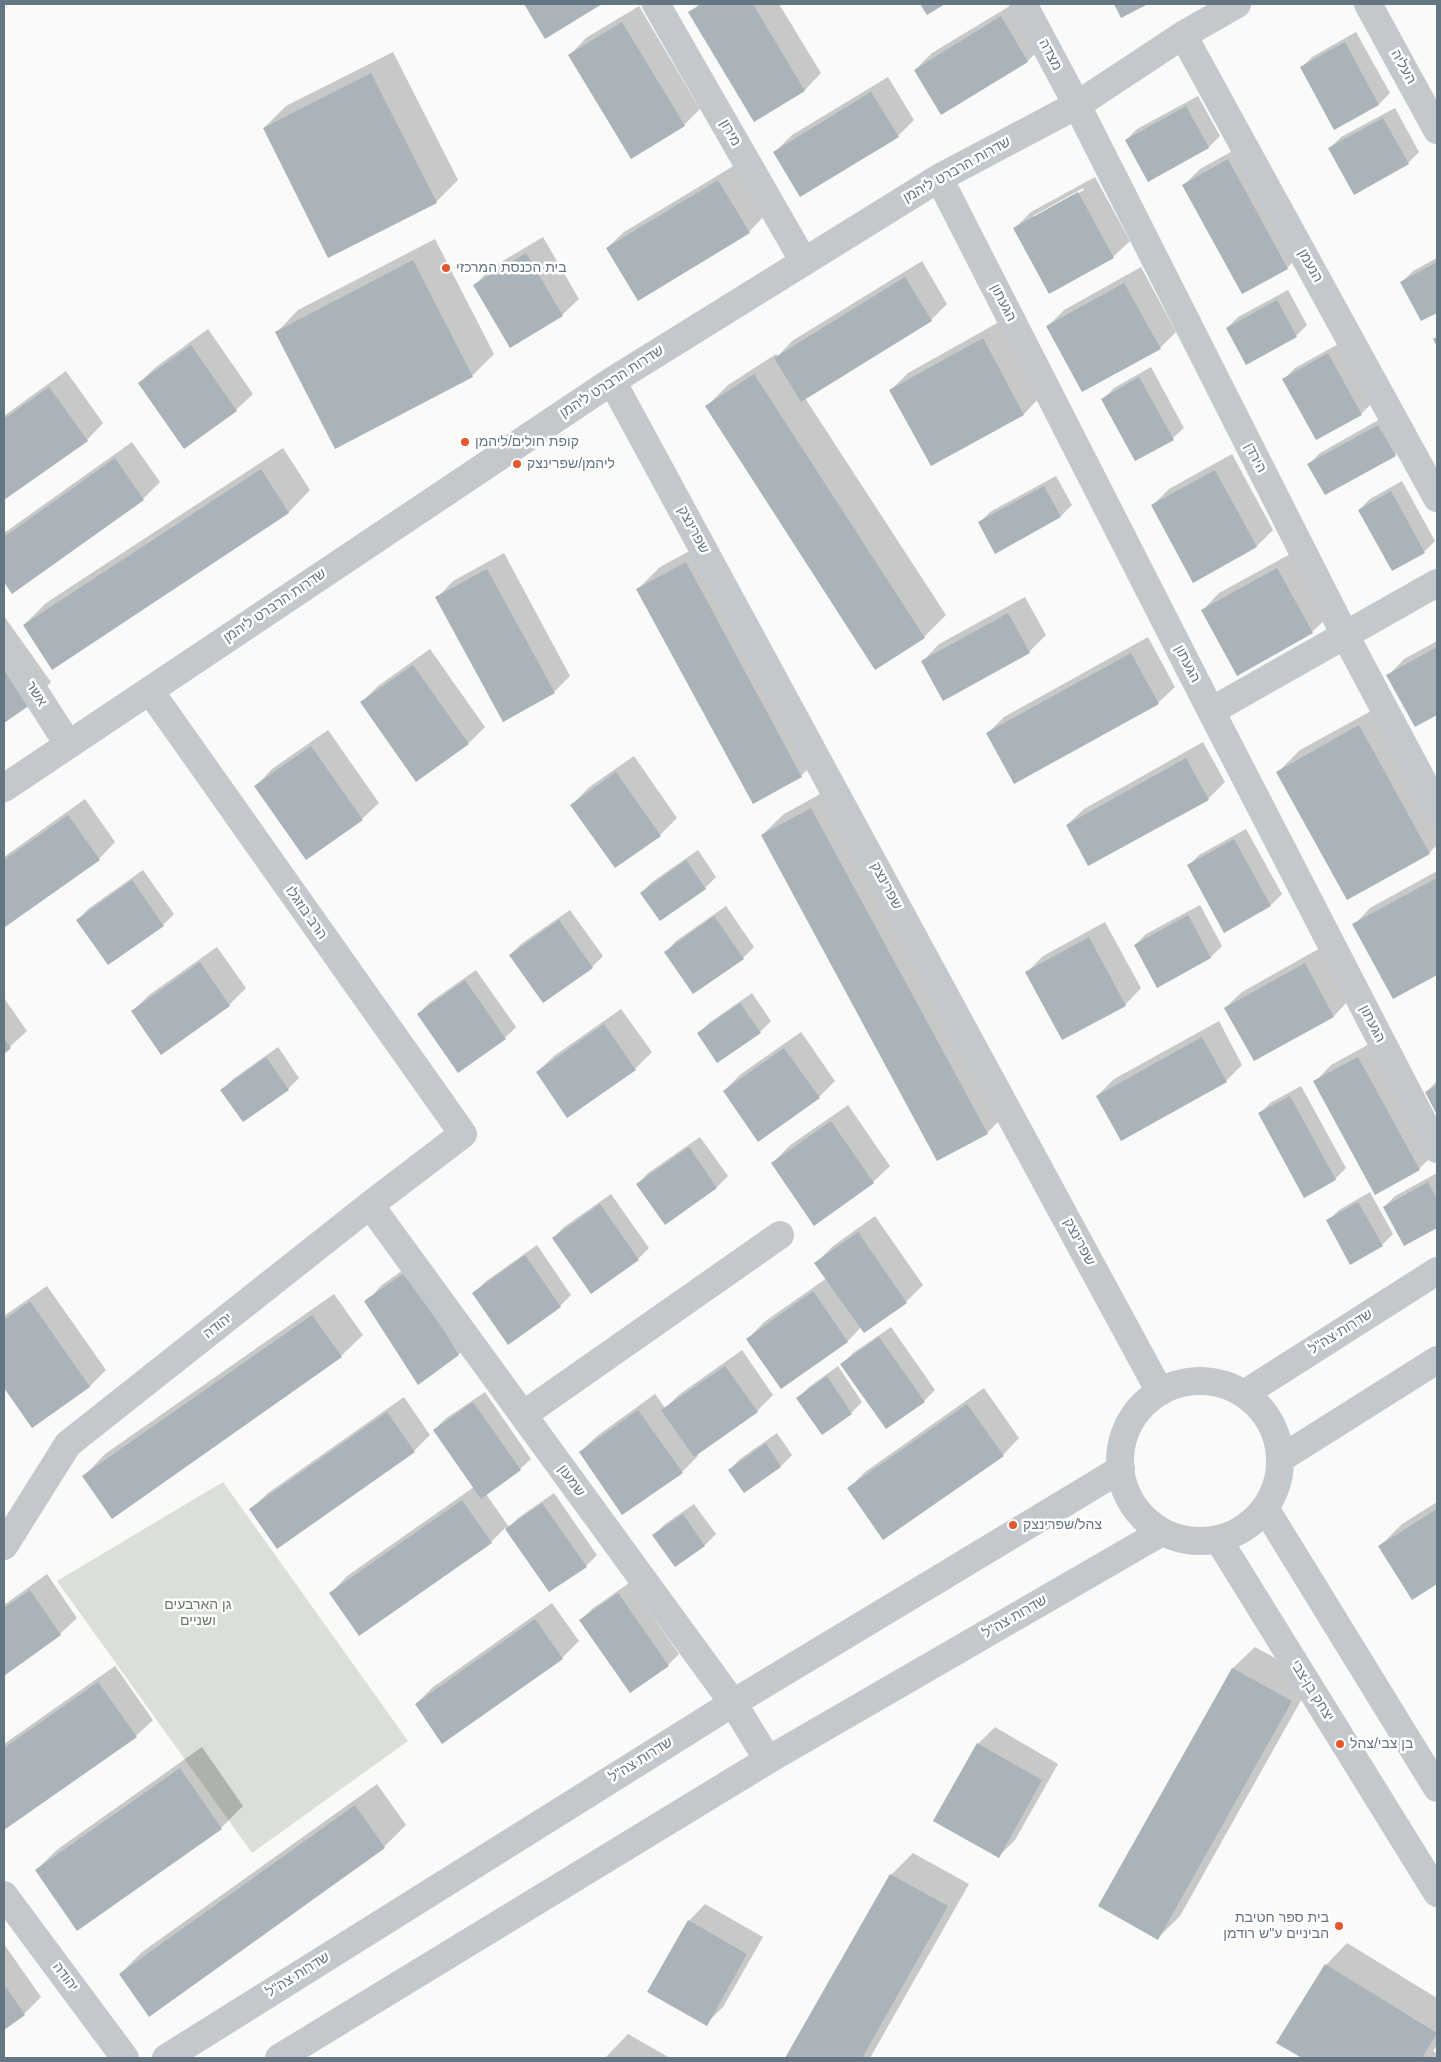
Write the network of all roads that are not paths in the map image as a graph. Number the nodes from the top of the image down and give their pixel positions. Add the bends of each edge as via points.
1 (656, 4) edge
2 (1023, 4) edge
3 (1368, 4) edge
4 (1225, 6) edge
5 (1183, 35) junction
6 (1077, 106) junction
7 (1437, 130) edge
8 (939, 178) junction
9 (804, 262) junction
10 (612, 381) junction
11 (1437, 498) edge
12 (1437, 583) edge
13 (1345, 635) junction
14 (4, 644) edge
15 (150, 691) junction
16 (1211, 711) junction
17 (68, 744) junction
18 (4, 788) edge
19 (1437, 808) edge
20 (463, 1134) joint
21 (1437, 1150) edge
22 (370, 1205) junction
23 (780, 1235) dead end
24 (1437, 1271) edge
25 (1437, 1360) edge
26 (1160, 1392) junction
27 (1244, 1394) junction
28 (523, 1416) junction
29 (1280, 1459) junction
30 (1121, 1469) junction
31 (1265, 1508) junction
32 (1162, 1532) junction
33 (1218, 1540) junction
34 (4, 1546) edge
35 (733, 1703) junction
36 (768, 1760) junction
37 (1437, 1788) edge
38 (1437, 1894) edge
39 (4, 1895) edge
40 (125, 2058) edge
41 (166, 2058) edge
42 (279, 2058) edge

1 - 9 street, מירון
2 - 6 street, מצדה
3 - 7 street, העליה
4 - 5 street, שדרות הרברט ליהמן
5 - 6 street, שדרות הרברט ליהמן
5 - 11 street, הנעמן
6 - 8 street, שדרות הרברט ליהמן
6 - 13 street, הירדן
8 - 9 street, שדרות הרברט ליהמן
8 - 16 street, הגעתון
9 - 10 street, שדרות הרברט ליהמן
10 - 15 street, שדרות הרברט ליהמן
10 - 26 street, שפרינצק
12 - 13 street
13 - 16 street
13 - 19 street, הירדן
14 - 17 street, אשר
15 - 17 street, שדרות הרברט ליהמן
15 - 20 street, הרב בוזגלו
16 - 21 street, הגעתון
17 - 18 street, שדרות הרברט ליהמן
20 - 22 street, יהודה
22 - 28 street, שמעון
22 - 34 street, יהודה via 68,1444
23 - 28 street
24 - 27 street, שדרות צה"ל
25 - 29 street
26 - 27 street via 1202,1381 1224,1385
26 - 30 street via 1142,1406 1130,1425 1122,1446
27 - 29 street via 1263,1411 1276,1433
28 - 35 street, שמעון
29 - 31 street via 1274,1493
30 - 32 street via 1127,1494 1141,1515
30 - 35 street, שדרות צה"ל
31 - 33 street via 1236,1533
31 - 37 street
32 - 33 street via 1199,1542
32 - 36 street, שדרות צה"ל
33 - 38 street, יצחק בן-צבי
35 - 36 street, שמעון
35 - 41 street, שדרות צה"ל
36 - 42 street, שדרות צה"ל
39 - 40 street, יהודה

